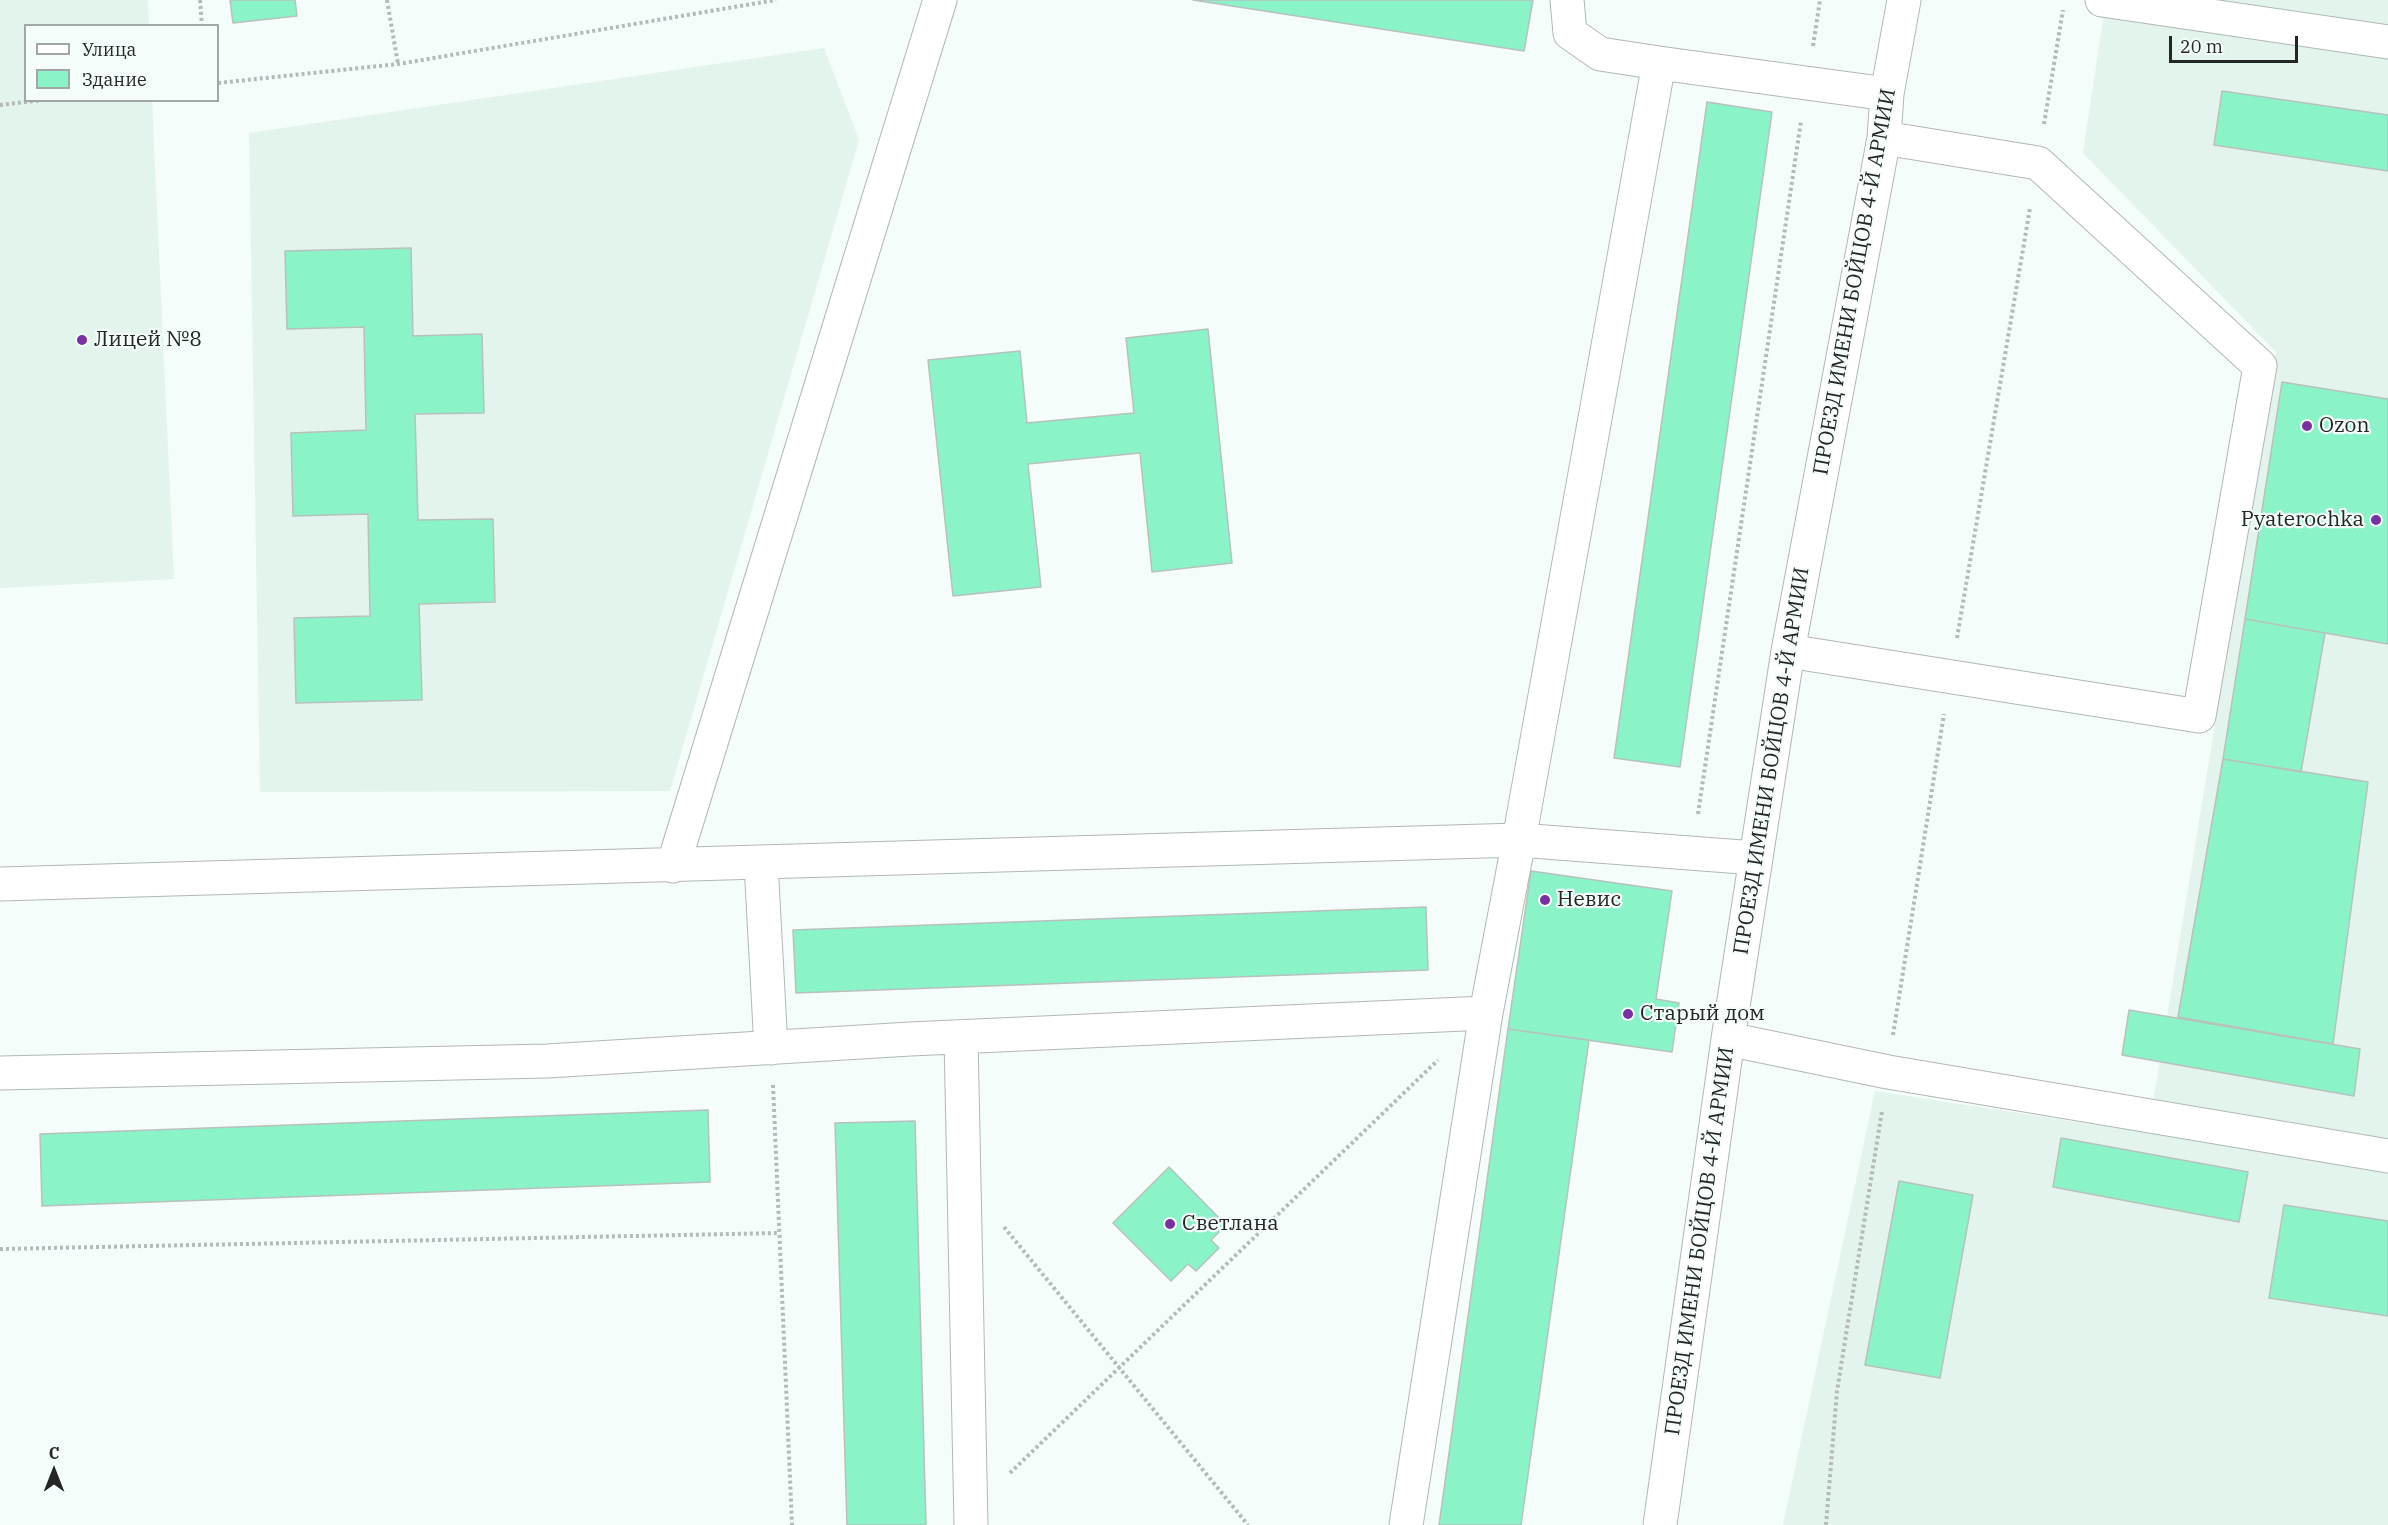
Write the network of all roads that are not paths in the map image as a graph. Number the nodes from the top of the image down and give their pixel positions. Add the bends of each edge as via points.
1 (940, 0) edge
2 (1567, 0) edge
3 (1904, 0) edge
4 (2102, 0) edge
5 (2388, 42) edge
6 (1659, 63) junction
7 (1887, 94) junction
8 (1884, 138) junction
9 (1788, 651) junction
10 (1519, 840) junction
11 (1755, 858) junction
12 (761, 863) junction
13 (673, 866) junction
14 (0, 884) edge
15 (1486, 1014) junction
16 (961, 1037) junction
17 (1728, 1039) junction
18 (771, 1048) junction
19 (0, 1073) edge
20 (2388, 1156) edge
21 (971, 1518) edge
22 (1406, 1525) edge
23 (1660, 1525) edge

1 - 13 street
2 - 6 street via 1570,33 1578,39 1600,54
3 - 7 street, ПРОЕЗД ИМЕНИ БОЙЦОВ 4-Й АРМИИ
4 - 5 street
6 - 7 street
6 - 10 street
7 - 8 street, ПРОЕЗД ИМЕНИ БОЙЦОВ 4-Й АРМИИ
8 - 9 street, ПРОЕЗД ИМЕНИ БОЙЦОВ 4-Й АРМИИ
8 - 9 street via 2038,163 2259,366 2199,716
9 - 11 street, ПРОЕЗД ИМЕНИ БОЙЦОВ 4-Й АРМИИ
10 - 11 street
10 - 12 street
10 - 15 street
11 - 17 street, ПРОЕЗД ИМЕНИ БОЙЦОВ 4-Й АРМИИ
12 - 13 street
12 - 18 street
13 - 14 street
15 - 16 street
15 - 22 street
16 - 18 street
16 - 21 street
17 - 20 street via 1888,1072
17 - 23 street, ПРОЕЗД ИМЕНИ БОЙЦОВ 4-Й АРМИИ
18 - 19 street via 547,1061

